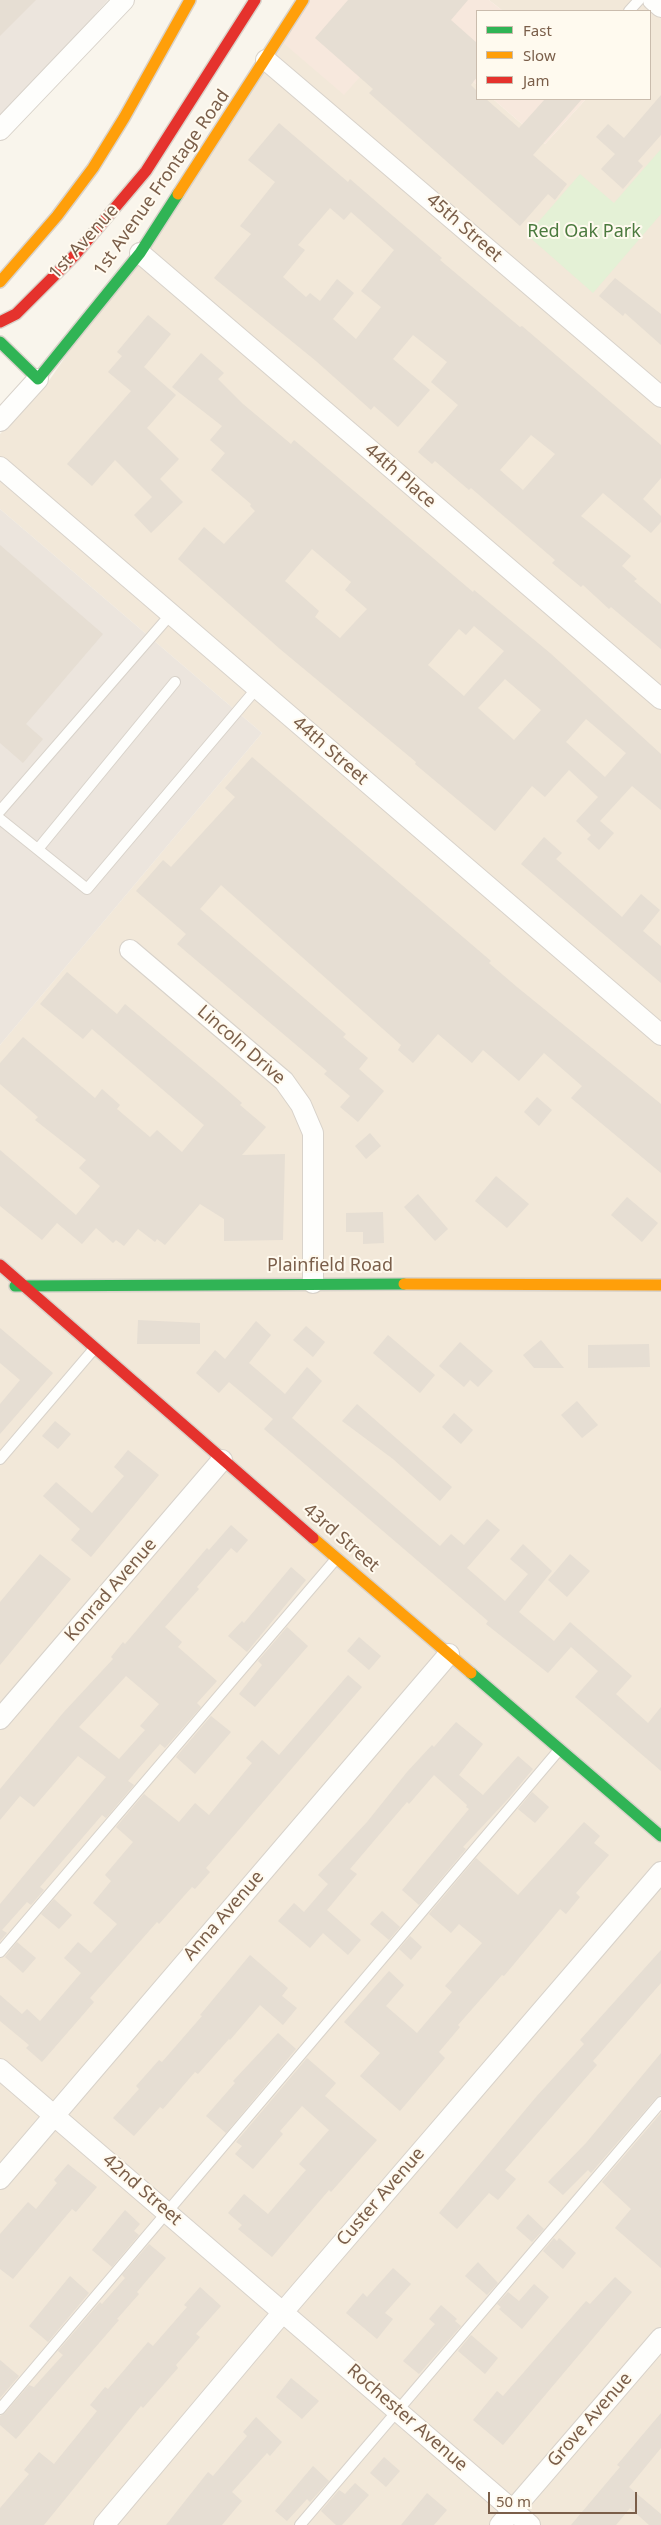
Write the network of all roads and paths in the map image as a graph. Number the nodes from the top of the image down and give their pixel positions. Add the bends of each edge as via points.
1 (124, 0) edge
2 (190, 0) edge
3 (255, 0) edge
4 (303, 0) edge
5 (639, 0) edge
6 (653, 0) edge
7 (661, 7) edge
8 (630, 10) edge
9 (266, 60) junction
10 (0, 130) edge
11 (140, 253) junction
12 (0, 282) edge
13 (0, 322) edge
14 (0, 342) edge
15 (38, 378) junction
16 (661, 397) edge
17 (0, 421) edge
18 (0, 467) edge
19 (171, 614) junction
20 (175, 682) dead end
21 (257, 688) junction
22 (661, 699) edge
23 (0, 811) edge
24 (0, 819) edge
25 (38, 849) junction
26 (130, 950) dead end
27 (661, 1036) edge
28 (0, 1265) edge
29 (312, 1283) junction
30 (661, 1285) edge
31 (0, 1286) edge
32 (24, 1286) junction
33 (95, 1348) junction
34 (0, 1459) edge
35 (222, 1460) junction
36 (337, 1558) junction
37 (449, 1654) junction
38 (0, 1719) edge
39 (560, 1749) junction
40 (661, 1836) edge
41 (661, 1872) edge
42 (0, 1952) edge
43 (0, 2069) edge
44 (661, 2102) edge
45 (54, 2115) junction
46 (0, 2179) edge
47 (167, 2211) junction
48 (283, 2312) junction
49 (661, 2338) edge
50 (0, 2408) edge
51 (398, 2411) junction
52 (506, 2518) edge
53 (104, 2525) edge
54 (300, 2525) edge
55 (530, 2525) edge

1 - 10 street
2 - 12 street via 93,168
3 - 13 street, 1st Avenue via 146,171 75,255 16,314
4 - 9 street, 1st Avenue Frontage Road
5 - 8 lane
6 - 7 street
9 - 11 street, 1st Avenue Frontage Road
9 - 16 street, 45th Street
11 - 15 street, 1st Avenue Frontage Road
11 - 22 street, 44th Place
14 - 15 street
15 - 17 street
18 - 19 street, 44th Street
19 - 21 street, 44th Street
19 - 23 lane
20 - 25 lane
21 - 25 lane via 87,889
21 - 27 street, 44th Street
24 - 25 lane
26 - 29 street, Lincoln Drive via 284,1081 302,1105 313,1133
28 - 32 street, 43rd Street
29 - 30 street, Plainfield Road
29 - 32 street, Plainfield Road
31 - 32 street, Plainfield Road
32 - 33 street, 43rd Street
33 - 34 lane
33 - 35 street, 43rd Street
35 - 36 street, 43rd Street
35 - 38 street, Konrad Avenue
36 - 37 street, 43rd Street
36 - 42 lane
37 - 39 street, 43rd Street
37 - 45 street, Anna Avenue
39 - 40 street, 43rd Street
39 - 47 lane
41 - 48 street, Custer Avenue
43 - 45 street, 42nd Street
44 - 51 lane
45 - 46 street, Anna Avenue
45 - 47 street, 42nd Street
47 - 48 street, 42nd Street
47 - 50 lane
48 - 51 street, Rochester Avenue
48 - 53 street, Custer Avenue
49 - 52 street, Grove Avenue
51 - 52 street, Rochester Avenue
51 - 54 lane
52 - 55 street, Rochester Avenue

